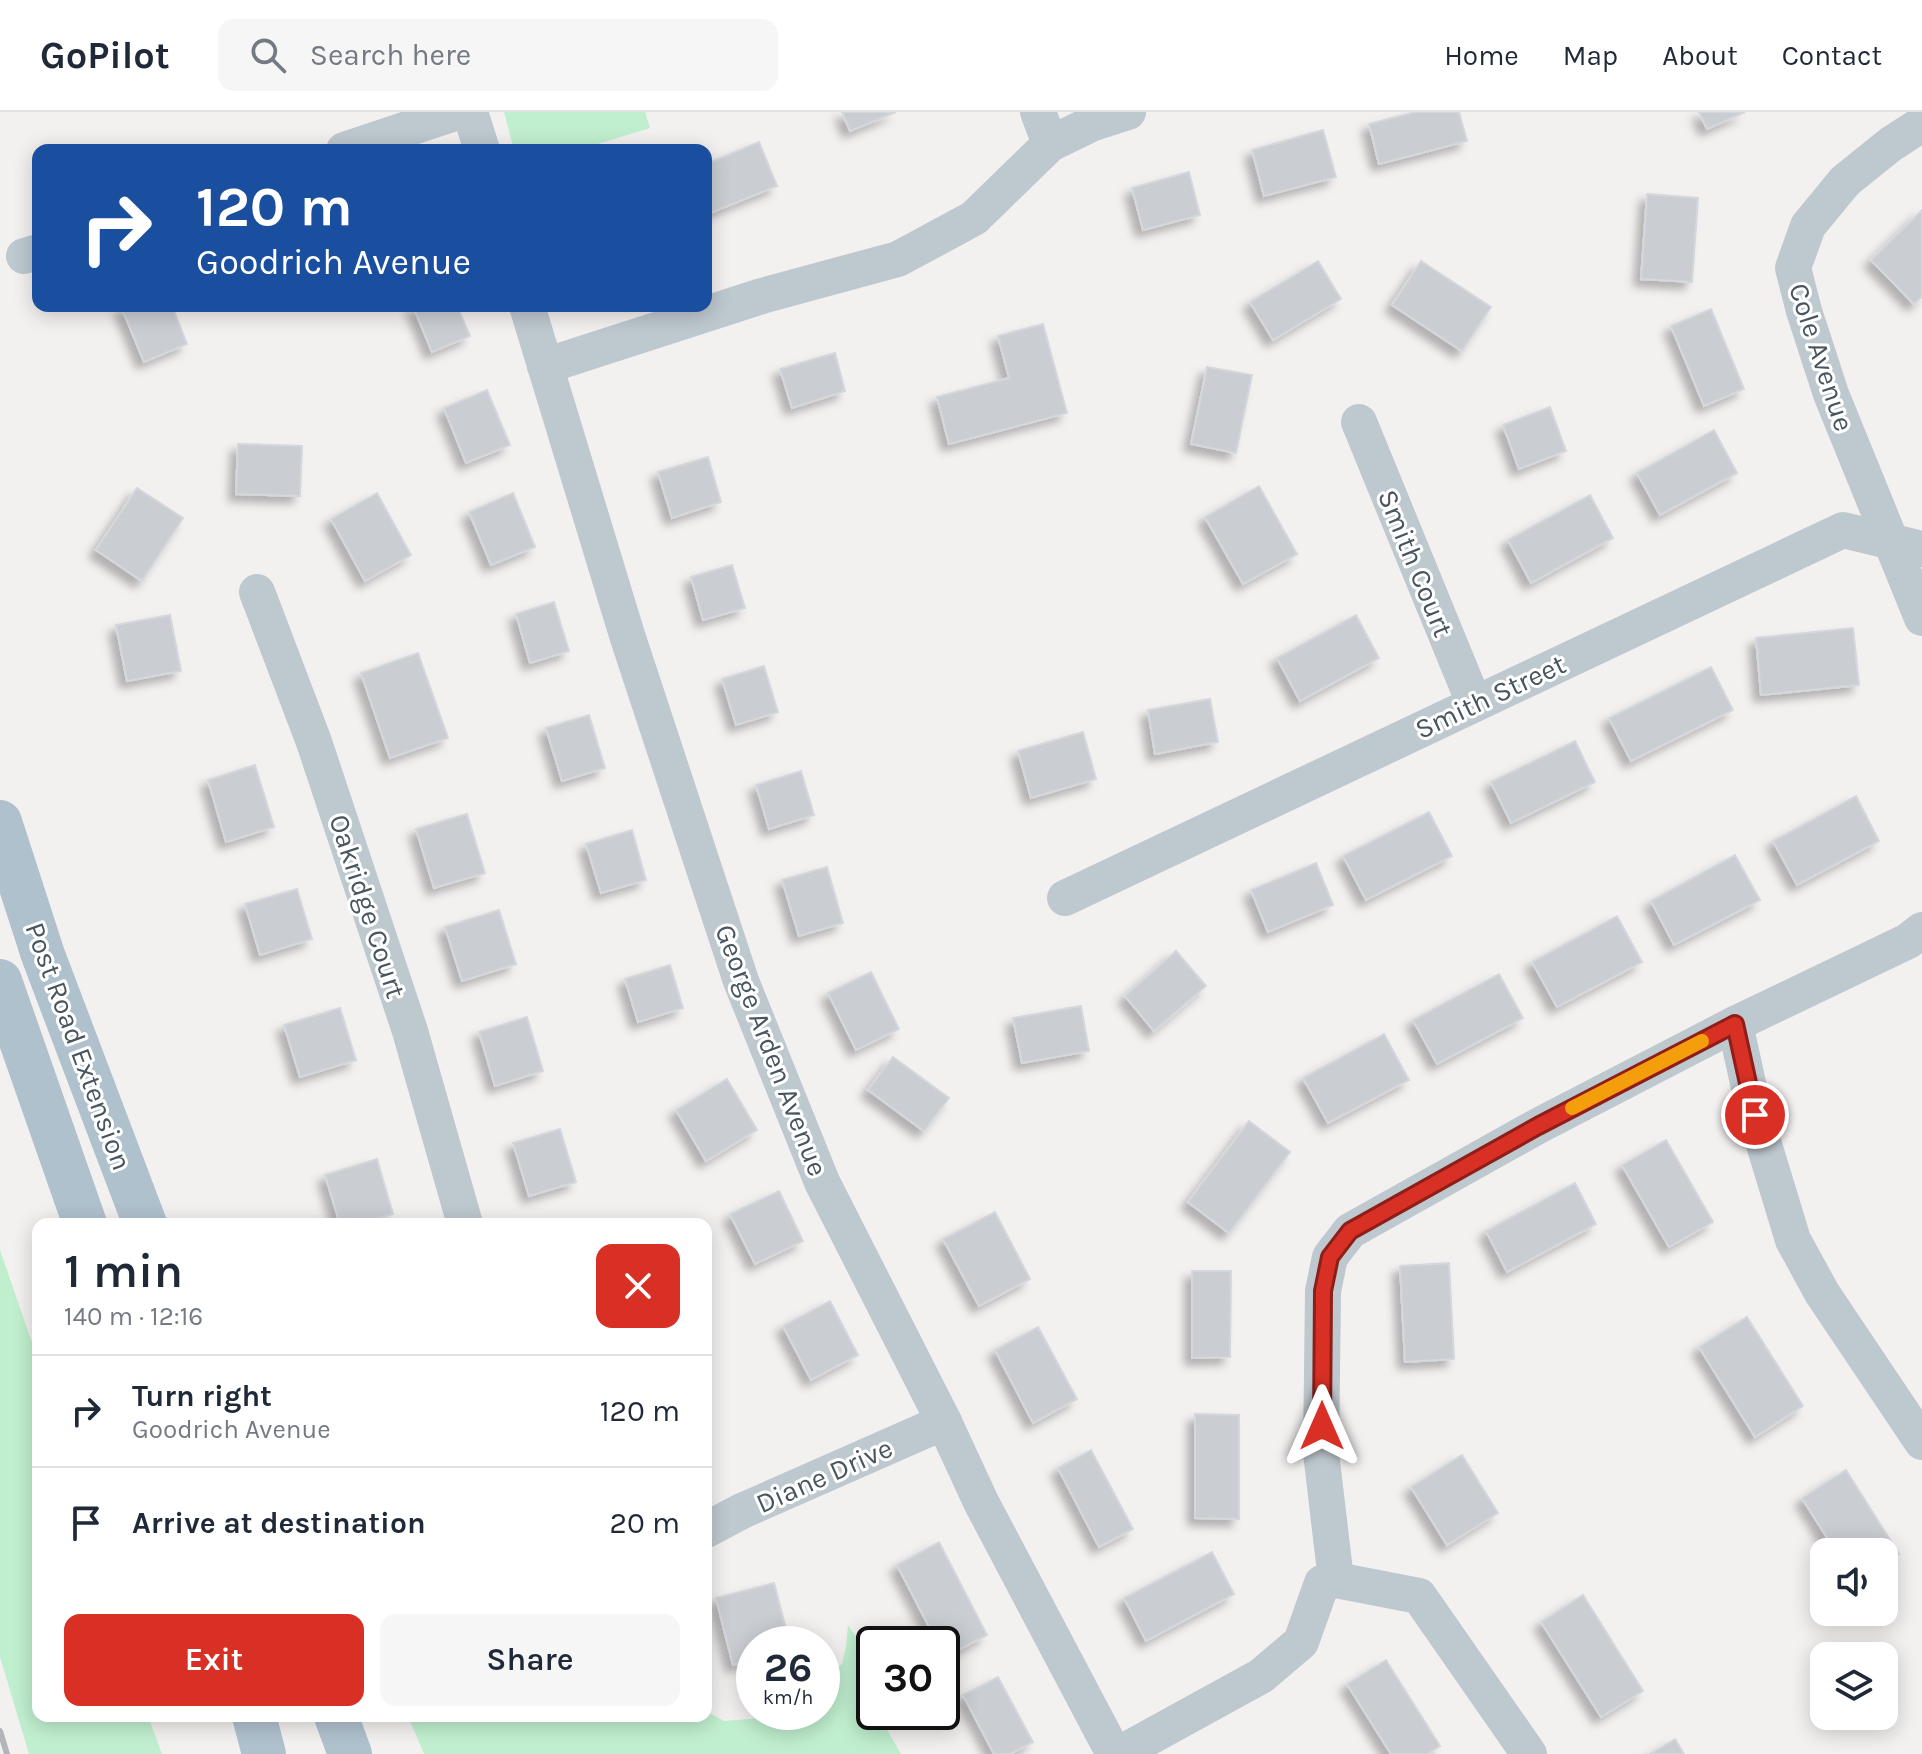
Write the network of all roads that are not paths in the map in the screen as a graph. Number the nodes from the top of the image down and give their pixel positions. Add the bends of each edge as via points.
1 (458, 112) edge
2 (470, 112) edge
3 (1128, 112) edge
4 (1922, 124) edge
5 (1044, 128) edge
6 (362, 144) edge
7 (480, 144) edge
8 (529, 312) edge
9 (545, 366) junction
10 (1359, 422) dead end
11 (1906, 545) edge
12 (257, 592) dead end
13 (1922, 618) edge
14 (1474, 703) junction
15 (0, 822) edge
16 (1065, 898) dead end
17 (1922, 930) edge
18 (0, 981) edge
19 (1735, 1024) junction
20 (83, 1218) edge
21 (143, 1218) edge
22 (463, 1218) edge
23 (944, 1422) junction
24 (1922, 1442) edge
25 (712, 1527) edge
26 (1336, 1580) junction
27 (256, 1722) edge
28 (338, 1722) edge
29 (264, 1754) edge
30 (350, 1754) edge
31 (1117, 1754) edge
32 (1529, 1754) edge

1 - 6 street
2 - 7 street
3 - 5 street via 1091,124
4 - 11 street, Cole Avenue via 1845,181 1808,226 1793,268 1831,394
5 - 9 street via 974,218 898,259 762,296
8 - 9 street, George Arden Avenue
9 - 23 street, George Arden Avenue via 741,981 822,1182
10 - 14 street, Smith Court
11 - 13 street, Cole Avenue
11 - 14 street, Smith Street via 1843,530
12 - 22 street, Oakridge Court via 314,742 410,1031
14 - 16 street, Smith Street
15 - 21 main road, Post Road Extension via 43,955
17 - 19 street
18 - 20 main road, Post Road Extension
19 - 24 street via 1755,1115 1793,1240 1822,1293
19 - 26 street via 1350,1231 1330,1257 1323,1291 1321,1453
23 - 25 street, Diane Drive
23 - 31 street, George Arden Avenue via 981,1502
26 - 31 street via 1322,1583 1301,1642 1261,1676
26 - 32 street via 1419,1596
27 - 29 main road
28 - 30 main road

